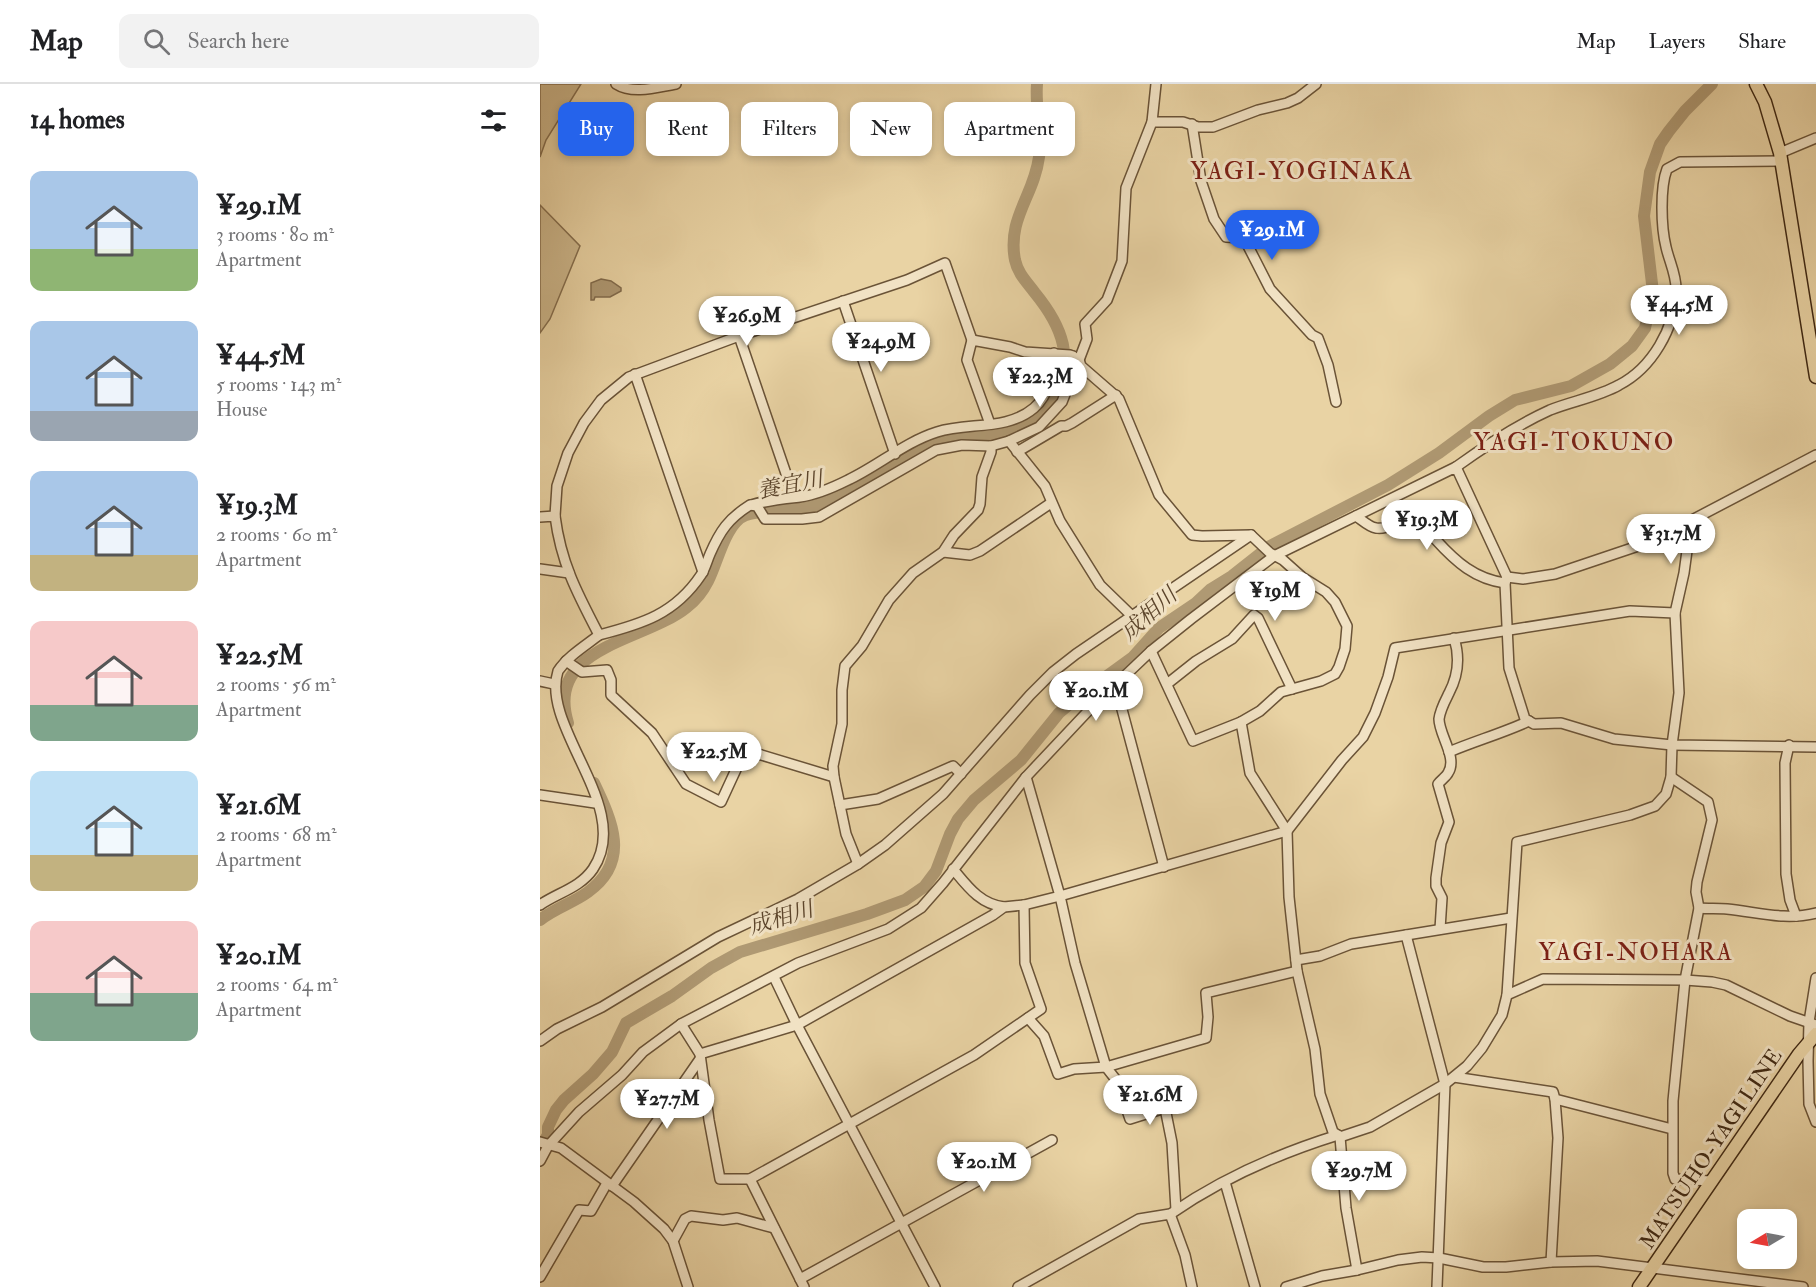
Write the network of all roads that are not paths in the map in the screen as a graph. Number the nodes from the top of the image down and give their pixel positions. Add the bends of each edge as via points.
1 (616, 84) edge
2 (676, 84) edge
3 (1156, 84) edge
4 (1316, 84) edge
5 (1756, 84) edge
6 (1152, 122) junction
7 (1192, 124) junction
8 (1816, 138) edge
9 (1781, 157) junction
10 (843, 301) junction
11 (739, 336) junction
12 (972, 340) junction
13 (1054, 353) junction
14 (1074, 357) junction
15 (634, 374) junction
16 (1816, 377) edge
17 (1116, 395) junction
18 (1336, 402) dead end
19 (990, 424) junction
20 (971, 426) junction
21 (1009, 441) junction
22 (985, 445) junction
23 (1017, 452) junction
24 (895, 454) junction
25 (1816, 454) edge
26 (1455, 467) junction
27 (794, 497) junction
28 (1051, 503) junction
29 (754, 506) junction
30 (555, 516) junction
31 (1356, 516) junction
32 (540, 517) edge
33 (1691, 521) junction
34 (1253, 537) junction
35 (943, 552) junction
36 (1272, 555) junction
37 (540, 569) edge
38 (703, 572) junction
39 (569, 573) junction
40 (1506, 580) junction
41 (1675, 613) junction
42 (1132, 617) junction
43 (1507, 630) junction
44 (599, 635) junction
45 (1454, 638) junction
46 (1151, 651) junction
47 (566, 661) junction
48 (540, 681) edge
49 (554, 684) junction
50 (1167, 684) junction
51 (1292, 689) junction
52 (1110, 690) junction
53 (1529, 721) junction
54 (1240, 722) junction
55 (1672, 745) junction
56 (1789, 745) junction
57 (1816, 747) edge
58 (1449, 752) junction
59 (961, 774) junction
60 (834, 777) junction
61 (1026, 777) junction
62 (1671, 777) junction
63 (540, 795) edge
64 (595, 803) junction
65 (840, 805) junction
66 (1287, 831) junction
67 (858, 864) junction
68 (1164, 867) junction
69 (953, 869) junction
70 (1060, 896) junction
71 (540, 905) edge
72 (1024, 905) junction
73 (1004, 907) junction
74 (1699, 908) junction
75 (1816, 913) edge
76 (1796, 916) junction
77 (1510, 918) junction
78 (1440, 929) junction
79 (1406, 935) junction
80 (1296, 960) junction
81 (1297, 971) junction
82 (774, 977) junction
83 (1816, 978) edge
84 (1685, 980) junction
85 (1507, 995) junction
86 (1028, 1018) junction
87 (681, 1024) junction
88 (1813, 1024) edge
89 (797, 1025) junction
90 (1813, 1037) edge
91 (540, 1041) edge
92 (700, 1057) junction
93 (1106, 1067) junction
94 (1454, 1077) junction
95 (1445, 1084) junction
96 (1555, 1099) junction
97 (1816, 1122) edge
98 (850, 1124) junction
99 (1672, 1129) junction
100 (1339, 1136) junction
101 (1052, 1140) dead end
102 (544, 1144) edge
103 (540, 1161) edge
104 (750, 1179) junction
105 (1711, 1181) junction
106 (1225, 1182) junction
107 (609, 1184) junction
108 (1173, 1212) junction
109 (902, 1222) junction
110 (774, 1228) junction
111 (673, 1241) junction
112 (1439, 1258) junction
113 (1551, 1262) junction
114 (1654, 1267) junction
115 (1357, 1270) junction
116 (1325, 1276) junction
117 (540, 1277) edge
118 (802, 1283) edge
119 (1746, 1284) edge
120 (688, 1287) edge
121 (935, 1287) edge
122 (1018, 1287) edge
123 (1192, 1287) edge
124 (1255, 1287) edge
125 (1286, 1287) edge
126 (1326, 1287) edge
127 (1437, 1287) edge
128 (1639, 1287) edge
129 (1803, 1287) edge

1 - 2 street via 629,89
3 - 6 street
4 - 7 street via 1287,103 1213,127
5 - 9 main road
6 - 7 street
6 - 14 street via 1126,188 1122,261 1107,300 1085,324 1087,339
7 - 18 street via 1201,181 1214,219 1226,237 1246,242 1270,289 1318,338
8 - 9 street
9 - 16 main road
9 - 26 street via 1680,162 1667,169 1663,225 1677,288 1666,332 1647,363 1619,386 1549,411
10 - 11 street
10 - 12 street via 945,263
10 - 24 street
11 - 15 street
11 - 27 street
12 - 13 street via 1025,352
12 - 19 street via 968,360
13 - 14 street
13 - 19 street via 1048,386 1035,406 1008,421
14 - 17 street
14 - 21 street via 1070,384 1057,409 1039,428
15 - 30 street via 601,400 578,433 559,477
15 - 38 street
17 - 23 street
17 - 34 street via 1159,495 1191,535
19 - 20 street
20 - 22 street
20 - 24 street via 937,432
21 - 22 street
21 - 23 street
22 - 29 street via 936,450 819,516 765,519
22 - 35 street via 991,452 982,477 980,504
23 - 28 street via 1045,486
24 - 27 street via 847,481
25 - 33 street
26 - 31 street
26 - 40 street
27 - 29 street
28 - 35 street via 980,551 970,555
28 - 42 street via 1100,585
29 - 38 street via 733,516 724,527
30 - 32 street
30 - 39 street
31 - 36 street
31 - 40 street via 1373,528 1410,520 1421,522 1454,560 1471,573 1486,580
33 - 40 street via 1650,542 1555,574
33 - 41 street
34 - 36 street
34 - 42 street
35 - 60 street via 914,573 889,600 862,646 845,666
36 - 46 street
36 - 51 street via 1326,592 1347,626 1346,649 1335,674
37 - 39 street
38 - 44 street via 677,604 663,613
39 - 44 street
40 - 43 street
41 - 43 street via 1630,611
41 - 55 street via 1679,693
42 - 59 street via 1053,672
43 - 45 street
43 - 53 street via 1509,668 1525,719
44 - 47 street
45 - 58 street via 1458,654 1456,672 1439,718
45 - 66 street via 1395,648 1375,714 1363,737
46 - 50 street
46 - 52 street
47 - 49 street
47 - 60 street via 582,672 607,670 611,695 652,733 686,784 721,802 745,750
48 - 49 street
49 - 64 street via 553,704 560,732
50 - 51 street via 1232,639 1254,615
50 - 54 street via 1193,741
51 - 54 street via 1281,692
52 - 61 street
52 - 68 street via 1120,702
53 - 55 street via 1562,723 1614,739
53 - 58 street
54 - 66 street via 1250,773
55 - 56 street
55 - 62 street
56 - 57 street
56 - 76 street via 1785,763 1786,874
58 - 78 street via 1449,773 1438,784 1449,822 1441,843 1436,878 1442,901
59 - 65 street via 953,765 878,799
59 - 67 street via 923,814
60 - 65 street
61 - 69 street
61 - 70 street
62 - 74 street via 1708,802 1712,820 1697,882
62 - 77 street via 1666,794 1655,806 1517,842
63 - 64 street
64 - 71 street via 602,847 598,859 585,879
65 - 67 street via 849,847
66 - 68 street
66 - 80 street
67 - 91 street via 798,899 718,937
68 - 70 street
69 - 73 street via 985,902
69 - 82 street via 921,908 888,929 798,963
70 - 72 street
70 - 93 street
72 - 73 street
72 - 86 street via 1025,963 1041,1009
73 - 89 street
74 - 76 street
74 - 84 street
75 - 76 street
77 - 78 street
77 - 85 street
78 - 79 street
79 - 80 street via 1351,944
79 - 95 street
80 - 81 street
81 - 93 street via 1206,993 1206,1038
81 - 100 street via 1315,1049 1320,1094 1333,1132
82 - 87 street
82 - 89 street
83 - 88 street
84 - 85 street via 1542,979
84 - 88 street via 1726,985
84 - 99 street
85 - 94 street via 1502,1015 1482,1048
86 - 93 street via 1044,1036 1058,1074
86 - 98 street via 974,1055
87 - 92 street
87 - 102 street via 643,1052
88 - 90 street
89 - 92 street
89 - 98 street
90 - 97 street via 1808,1061 1809,1104
90 - 105 main road, MATSUHO-YAGI LINE
92 - 104 street via 720,1179
92 - 107 street
93 - 108 street via 1117,1082 1130,1119 1165,1108 1172,1143
94 - 95 street
94 - 96 street via 1553,1092
95 - 100 street via 1370,1127
95 - 112 street
96 - 99 street
96 - 113 street via 1558,1138
98 - 104 street
98 - 109 street
99 - 105 street via 1675,1179
100 - 106 street via 1279,1155
100 - 115 street
101 - 109 street
102 - 103 street
102 - 107 street via 561,1148
104 - 110 street
105 - 114 main road, MATSUHO-YAGI LINE
106 - 108 street
106 - 124 street
107 - 111 street via 642,1209
107 - 117 street via 591,1210 579,1210
108 - 122 street via 1138,1219
108 - 123 street
109 - 118 street
109 - 121 street
110 - 111 street via 737,1218 691,1216 685,1219
110 - 118 street
111 - 120 street
112 - 113 street via 1483,1267
112 - 115 street via 1402,1259
112 - 127 street
113 - 114 street via 1597,1260
114 - 119 street
114 - 128 main road, MATSUHO-YAGI LINE
115 - 116 street
116 - 125 street
116 - 126 street
119 - 129 street

